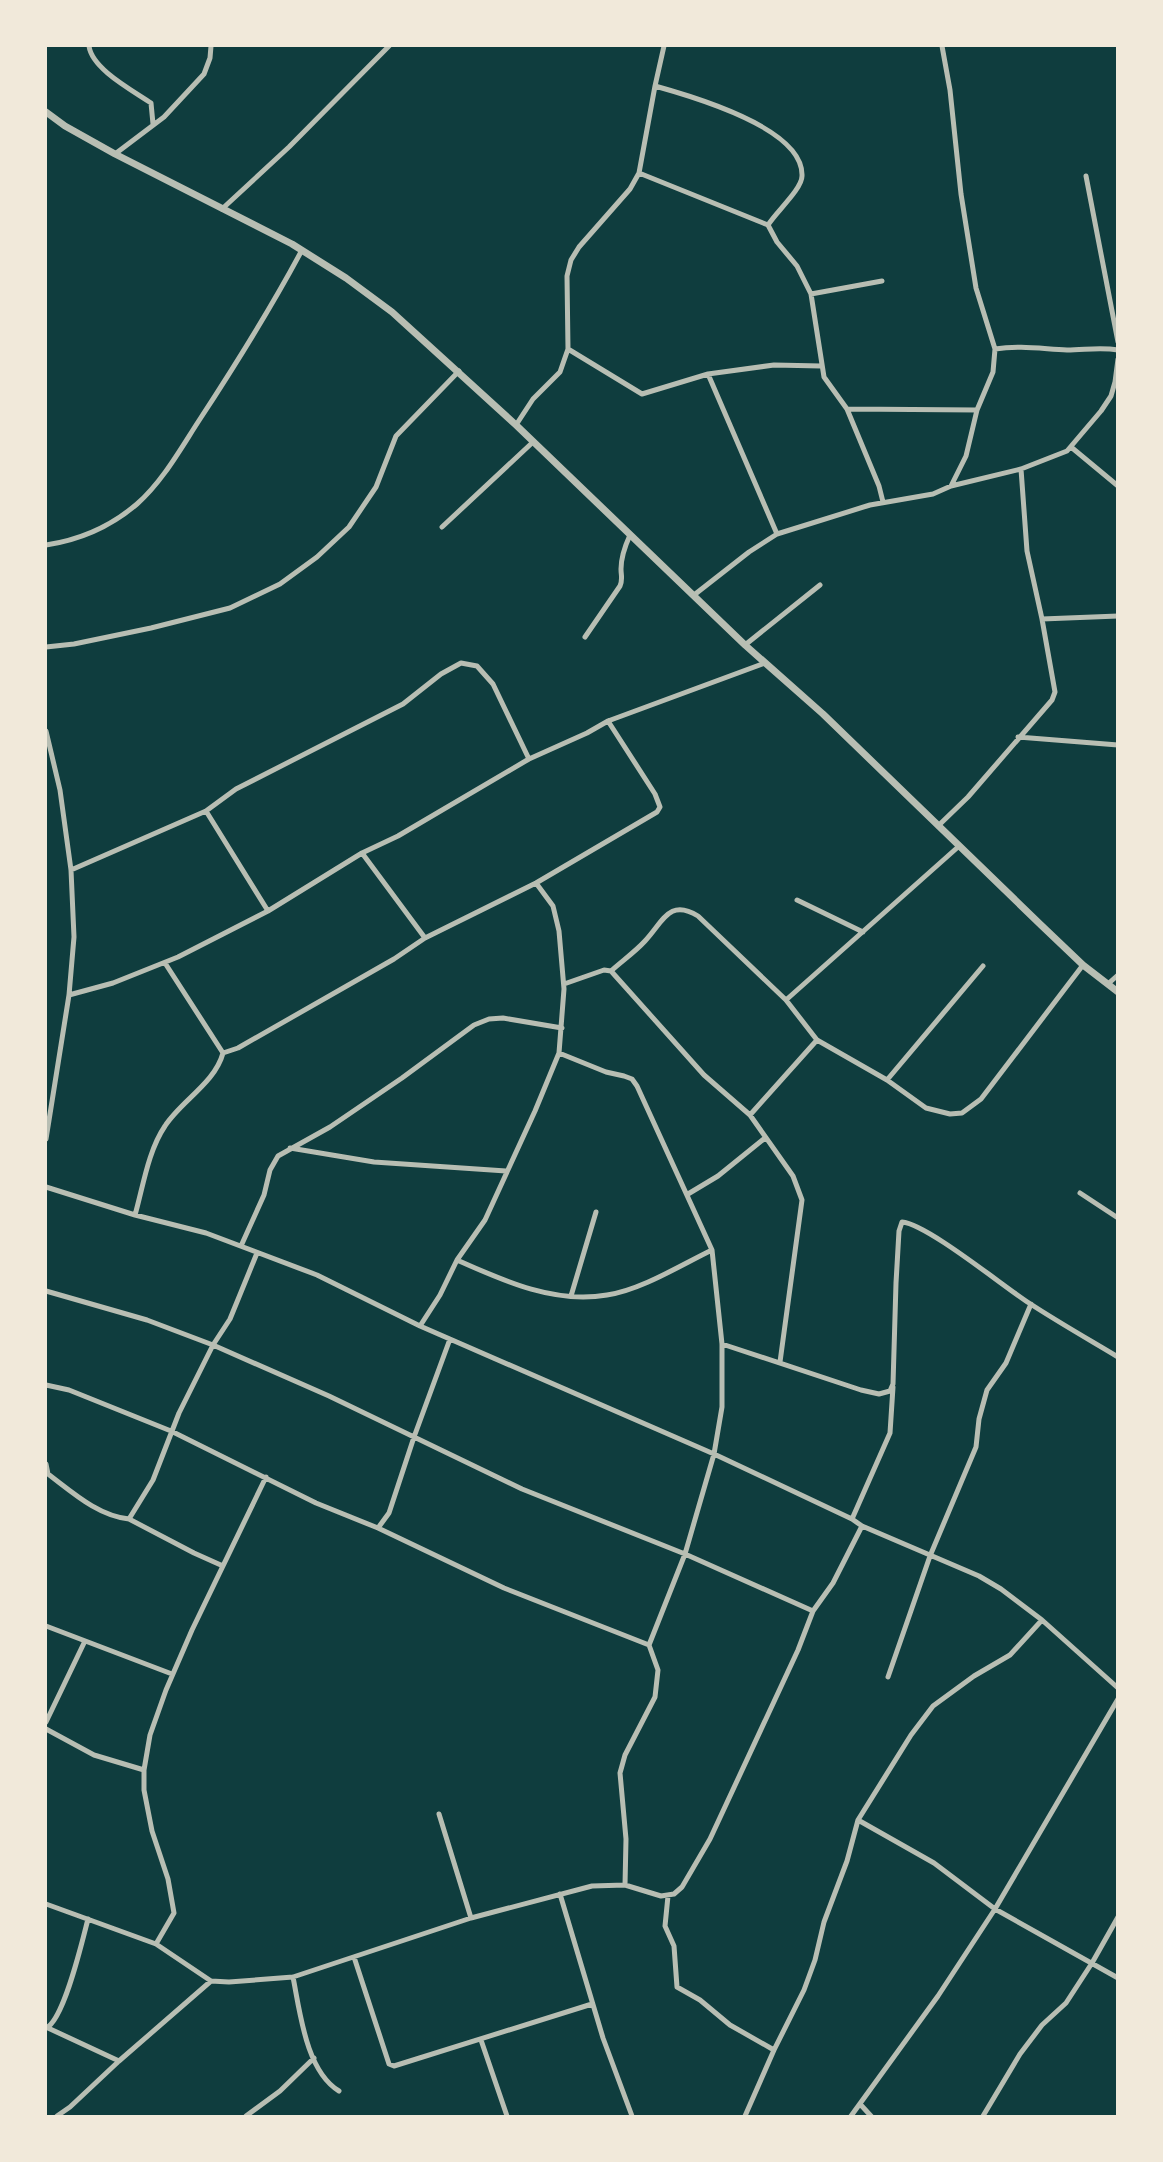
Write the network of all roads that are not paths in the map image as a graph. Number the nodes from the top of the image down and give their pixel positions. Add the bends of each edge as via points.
1 (89, 46) edge
2 (211, 46) edge
3 (389, 46) edge
4 (664, 46) edge
5 (942, 46) edge
6 (656, 86) junction
7 (46, 112) edge
8 (153, 124) junction
9 (115, 154) junction
10 (639, 173) junction
11 (1086, 176) dead end
12 (222, 209) junction
13 (768, 225) junction
14 (302, 250) junction
15 (881, 281) dead end
16 (811, 294) junction
17 (1118, 342) edge
18 (568, 349) junction
19 (995, 349) junction
20 (1118, 350) edge
21 (1118, 359) edge
22 (821, 366) junction
23 (459, 371) junction
24 (708, 374) junction
25 (847, 409) junction
26 (977, 410) junction
27 (516, 425) junction
28 (533, 442) junction
29 (1071, 447) junction
30 (1021, 469) junction
31 (951, 486) junction
32 (1118, 486) edge
33 (883, 502) junction
34 (442, 527) dead end
35 (777, 534) junction
36 (630, 535) junction
37 (46, 545) edge
38 (820, 585) dead end
39 (694, 595) junction
40 (1118, 616) edge
41 (1042, 619) junction
42 (585, 637) dead end
43 (745, 645) junction
44 (46, 647) edge
45 (765, 663) junction
46 (608, 721) junction
47 (46, 731) edge
48 (1018, 737) junction
49 (1118, 745) edge
50 (529, 759) junction
51 (55, 772) junction
52 (46, 773) edge
53 (206, 811) junction
54 (938, 826) junction
55 (958, 847) junction
56 (362, 853) junction
57 (71, 870) junction
58 (536, 883) junction
59 (797, 900) dead end
60 (268, 911) junction
61 (863, 932) junction
62 (425, 938) junction
63 (165, 963) junction
64 (1083, 965) junction
65 (983, 966) dead end
66 (611, 971) junction
67 (1118, 975) edge
68 (1109, 983) junction
69 (564, 984) junction
70 (1118, 992) edge
71 (69, 995) junction
72 (786, 1000) junction
73 (562, 1027) junction
74 (817, 1040) junction
75 (223, 1053) junction
76 (559, 1053) junction
77 (887, 1080) junction
78 (750, 1115) junction
79 (765, 1138) junction
80 (46, 1139) edge
81 (290, 1148) junction
82 (506, 1171) junction
83 (46, 1187) edge
84 (688, 1194) junction
85 (1080, 1194) dead end
86 (596, 1212) dead end
87 (135, 1215) junction
88 (1118, 1218) edge
89 (242, 1246) junction
90 (712, 1250) junction
91 (257, 1253) junction
92 (457, 1261) junction
93 (46, 1291) edge
94 (570, 1296) junction
95 (1031, 1304) junction
96 (420, 1326) junction
97 (450, 1339) junction
98 (722, 1344) junction
99 (213, 1345) junction
100 (1118, 1357) edge
101 (779, 1362) junction
102 (893, 1384) junction
103 (46, 1385) edge
104 (171, 1431) junction
105 (414, 1437) junction
106 (714, 1454) junction
107 (46, 1464) edge
108 (47, 1476) edge
109 (266, 1477) junction
110 (129, 1519) junction
111 (852, 1519) junction
112 (862, 1526) junction
113 (378, 1528) junction
114 (685, 1554) junction
115 (930, 1556) junction
116 (223, 1566) junction
117 (813, 1611) junction
118 (1042, 1620) junction
119 (46, 1626) edge
120 (84, 1643) junction
121 (649, 1645) junction
122 (173, 1674) junction
123 (888, 1677) dead end
124 (1118, 1688) edge
125 (1118, 1699) edge
126 (46, 1722) edge
127 (46, 1729) edge
128 (144, 1770) junction
129 (439, 1814) dead end
130 (858, 1820) junction
131 (625, 1885) junction
132 (560, 1894) junction
133 (668, 1896) junction
134 (46, 1904) edge
135 (995, 1909) junction
136 (1118, 1917) edge
137 (471, 1918) junction
138 (88, 1919) junction
139 (156, 1944) junction
140 (354, 1957) junction
141 (1092, 1964) junction
142 (293, 1977) junction
143 (1118, 1978) edge
144 (211, 1981) junction
145 (592, 2004) junction
146 (47, 2028) edge
147 (481, 2040) junction
148 (774, 2050) junction
149 (314, 2058) junction
150 (118, 2060) junction
151 (339, 2091) dead end
152 (860, 2104) junction
153 (57, 2116) edge
154 (246, 2116) edge
155 (507, 2116) edge
156 (632, 2116) edge
157 (745, 2116) edge
158 (851, 2116) edge
159 (871, 2116) edge
160 (983, 2116) edge

1 - 8 street via 90,55 101,67 151,103
2 - 8 street via 204,74
3 - 12 street
4 - 6 street
5 - 19 street via 976,288
6 - 10 street
6 - 13 street via 755,122 784,141 802,177
7 - 9 street
8 - 9 street
9 - 12 street
10 - 13 street
10 - 18 street via 571,260
11 - 17 street
12 - 14 street
13 - 16 street
14 - 23 street via 392,312
14 - 37 street via 239,359 149,493 97,531
15 - 16 street
16 - 22 street
18 - 24 street via 642,394
18 - 27 street via 559,372
19 - 20 street
19 - 26 street via 993,372
21 - 29 street via 1111,396
22 - 24 street via 775,365
22 - 25 street
23 - 27 street
23 - 44 street via 396,436 376,488 349,527 280,584 230,608 141,631
24 - 35 street
25 - 26 street
25 - 33 street
26 - 31 street via 966,456
27 - 28 street
28 - 34 street
28 - 36 street
29 - 30 street
29 - 32 street
30 - 31 street
30 - 41 street via 1027,551
31 - 33 street via 933,494
33 - 35 street
35 - 39 street
36 - 39 street
36 - 42 street via 623,550 620,586
38 - 43 street
39 - 43 street
40 - 41 street
41 - 48 street via 1055,692
43 - 45 street
45 - 46 street
45 - 54 street
46 - 50 street
46 - 58 street via 660,807 651,817
47 - 51 street
48 - 49 street
48 - 54 street
50 - 53 street via 493,684 477,666 461,663 396,708 236,789
50 - 56 street
51 - 52 street
51 - 57 street
53 - 57 street
53 - 60 street
54 - 55 street
55 - 61 street
55 - 64 street
56 - 60 street
56 - 62 street
57 - 71 street via 74,937
58 - 62 street
58 - 69 street via 553,906
59 - 61 street
60 - 63 street
61 - 72 street
62 - 75 street
63 - 71 street
63 - 75 street
64 - 68 street
64 - 77 street via 970,1109 950,1114 926,1108
65 - 77 street
66 - 69 street
66 - 72 street via 666,915 687,909
66 - 78 street via 704,1075
67 - 68 street
68 - 70 street
69 - 73 street
71 - 80 street
72 - 74 street
73 - 76 street
73 - 81 street via 489,1018 340,1120
74 - 77 street
74 - 78 street
75 - 87 street via 220,1065 159,1136
76 - 82 street
76 - 84 street via 632,1079
78 - 79 street
79 - 84 street
79 - 101 street via 793,1176 802,1200
81 - 82 street via 374,1162
81 - 89 street via 270,1170
82 - 92 street via 485,1220
83 - 87 street
84 - 90 street
85 - 88 street
86 - 94 street
87 - 89 street
89 - 91 street
90 - 94 street via 625,1290 606,1296
90 - 98 street
91 - 96 street via 317,1275
91 - 99 street via 230,1319
92 - 94 street via 529,1290
92 - 96 street
93 - 99 street
95 - 100 street
95 - 102 street via 948,1246 902,1223
95 - 115 street via 1006,1363 987,1390 976,1447
96 - 97 street
97 - 105 street
97 - 106 street
98 - 101 street
98 - 106 street via 722,1407
99 - 104 street
99 - 105 street
101 - 102 street via 879,1394 890,1391
102 - 111 street via 891,1433
103 - 104 street
104 - 109 street
104 - 110 street via 153,1480
105 - 113 street via 389,1513
105 - 114 street via 522,1489
106 - 111 street
106 - 114 street
107 - 108 street
108 - 110 street via 117,1518
109 - 113 street
109 - 116 street
110 - 116 street
111 - 112 street
112 - 115 street
112 - 117 street
113 - 121 street via 504,1588
114 - 117 street
114 - 121 street
115 - 118 street via 979,1576
115 - 123 street
116 - 122 street
117 - 133 street via 710,1839 682,1887
118 - 124 street
118 - 130 street via 1010,1655 933,1706
119 - 120 street
120 - 122 street
120 - 126 street
121 - 131 street via 658,1670 655,1696 620,1773
122 - 128 street via 150,1735
125 - 135 street
127 - 128 street via 94,1755
128 - 139 street via 152,1832 174,1913
129 - 137 street
130 - 135 street via 934,1863
130 - 148 street via 804,1990
131 - 132 street via 592,1886
131 - 133 street
132 - 137 street
132 - 145 street
133 - 148 street via 665,1926 674,1946 677,1987
134 - 138 street
135 - 141 street
135 - 152 street
136 - 141 street
137 - 140 street
138 - 139 street
138 - 146 street via 67,1992
139 - 144 street
140 - 142 street
140 - 147 street via 391,2066
141 - 143 street
141 - 160 street via 1066,2003 1020,2054
142 - 144 street
142 - 149 street
144 - 150 street
145 - 147 street
145 - 156 street
146 - 150 street
147 - 155 street
148 - 157 street
149 - 151 street via 324,2077
149 - 154 street
150 - 153 street
152 - 158 street
152 - 159 street

